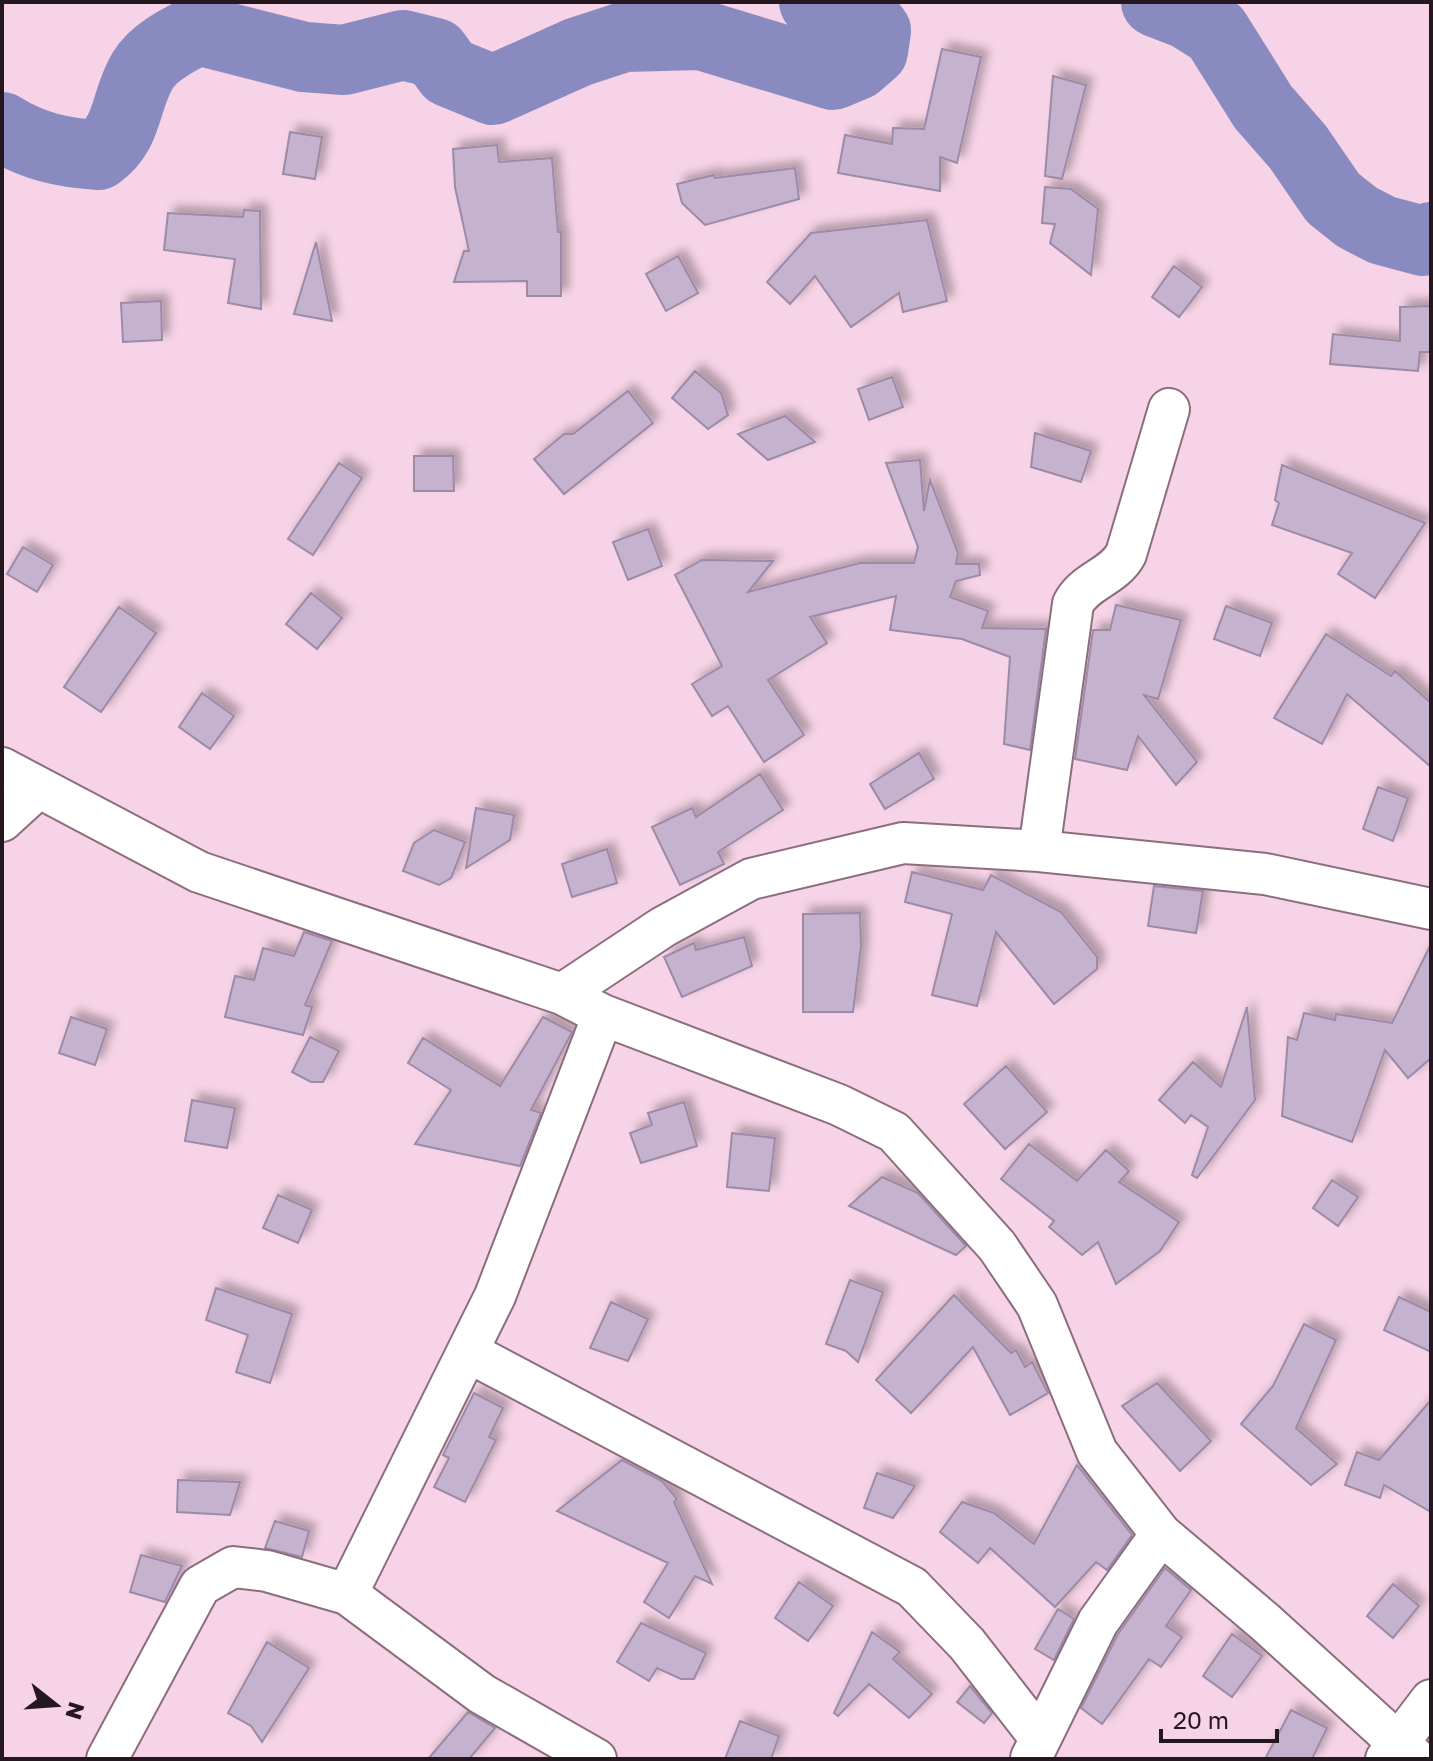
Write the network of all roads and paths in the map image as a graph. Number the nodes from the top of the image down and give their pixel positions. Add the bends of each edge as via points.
1 (1169, 409) dead end
2 (2, 768) edge
3 (37, 789) junction
4 (2, 821) edge
5 (1039, 851) junction
6 (1431, 909) edge
7 (562, 994) junction
8 (603, 1015) junction
9 (468, 1352) junction
10 (1161, 1534) junction
11 (347, 1594) junction
12 (1431, 1700) edge
13 (1035, 1748) edge
14 (1401, 1753) edge
15 (107, 1759) edge
16 (596, 1759) edge

1 - 5 street via 1126,554 1119,568 1082,591 1073,604
2 - 3 street
3 - 4 street
3 - 7 street via 199,872
5 - 6 street via 1265,874
5 - 7 street via 903,843 751,879 663,927
7 - 8 street
8 - 9 street via 495,1296
8 - 10 street via 839,1105 894,1132 997,1246 1037,1305 1097,1452
9 - 11 street
9 - 13 street via 912,1587 967,1644
10 - 13 street via 1098,1622
10 - 14 street
11 - 15 street via 233,1567 200,1586
11 - 16 street via 482,1694
12 - 14 street

